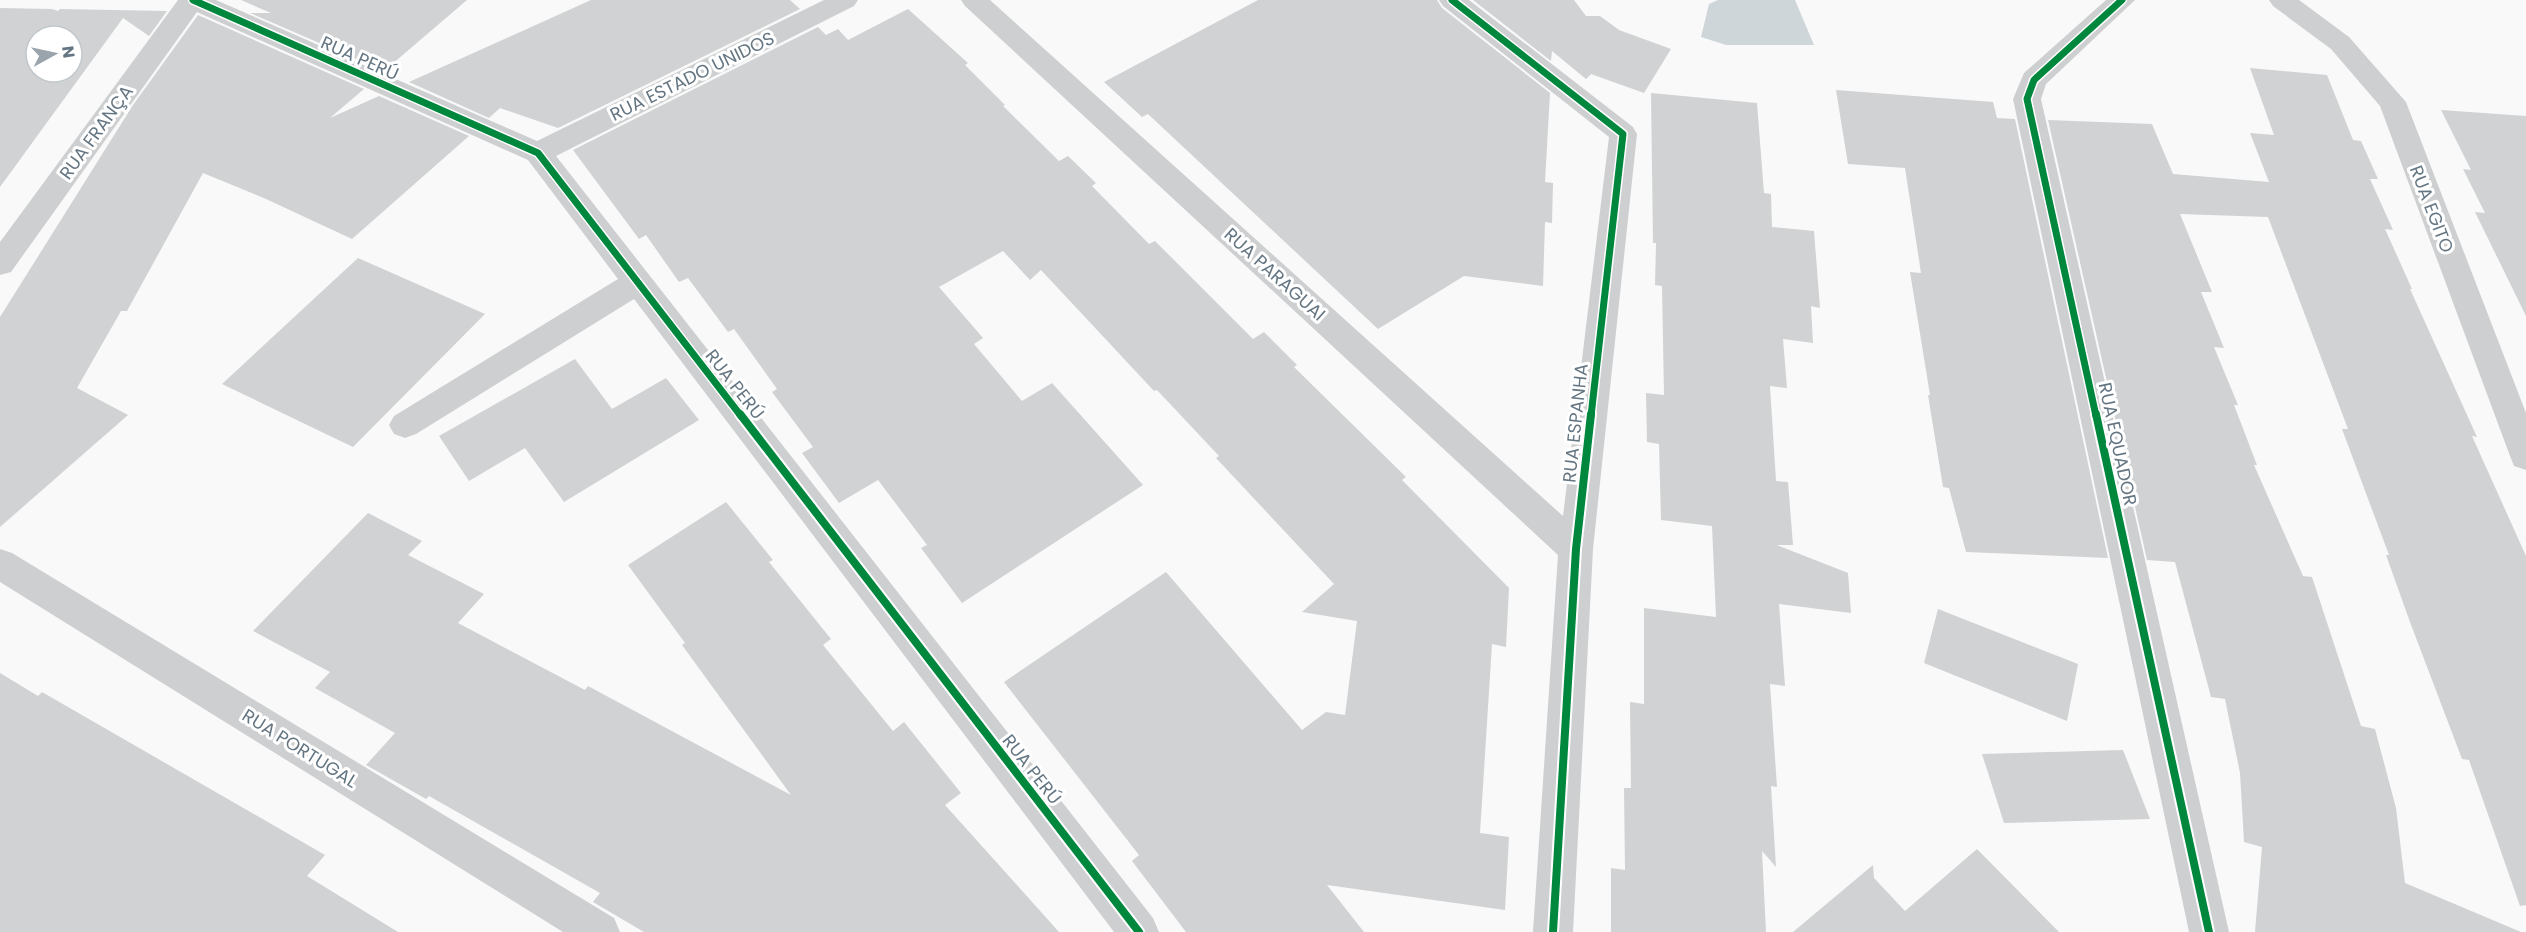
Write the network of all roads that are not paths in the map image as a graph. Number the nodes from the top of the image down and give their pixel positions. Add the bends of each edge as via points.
1 (193, 0) edge
2 (845, 0) edge
3 (974, 0) edge
4 (1452, 0) edge
5 (2122, 0) edge
6 (2282, 0) edge
7 (538, 153) junction
8 (0, 264) edge
9 (638, 282) junction
10 (405, 425) dead end
11 (2526, 456) edge
12 (1576, 549) junction
13 (0, 564) edge
14 (600, 932) edge
15 (1139, 932) edge
16 (1553, 932) edge
17 (2209, 932) edge

1 - 7 street, RUA PERÚ
1 - 8 street, RUA FRANÇA
2 - 7 street, RUA ESTADO UNIDOS
3 - 12 street, RUA PARAGUAI
4 - 12 street, RUA ESPANHA via 1623,134
5 - 17 street, RUA EQUADOR via 2034,80 2027,99
6 - 11 street, RUA EGITO via 2340,43 2392,102
7 - 9 street, RUA PERÚ
9 - 10 street
9 - 15 street, RUA PERÚ
12 - 16 street, RUA ESPANHA
13 - 14 street, RUA PORTUGAL

